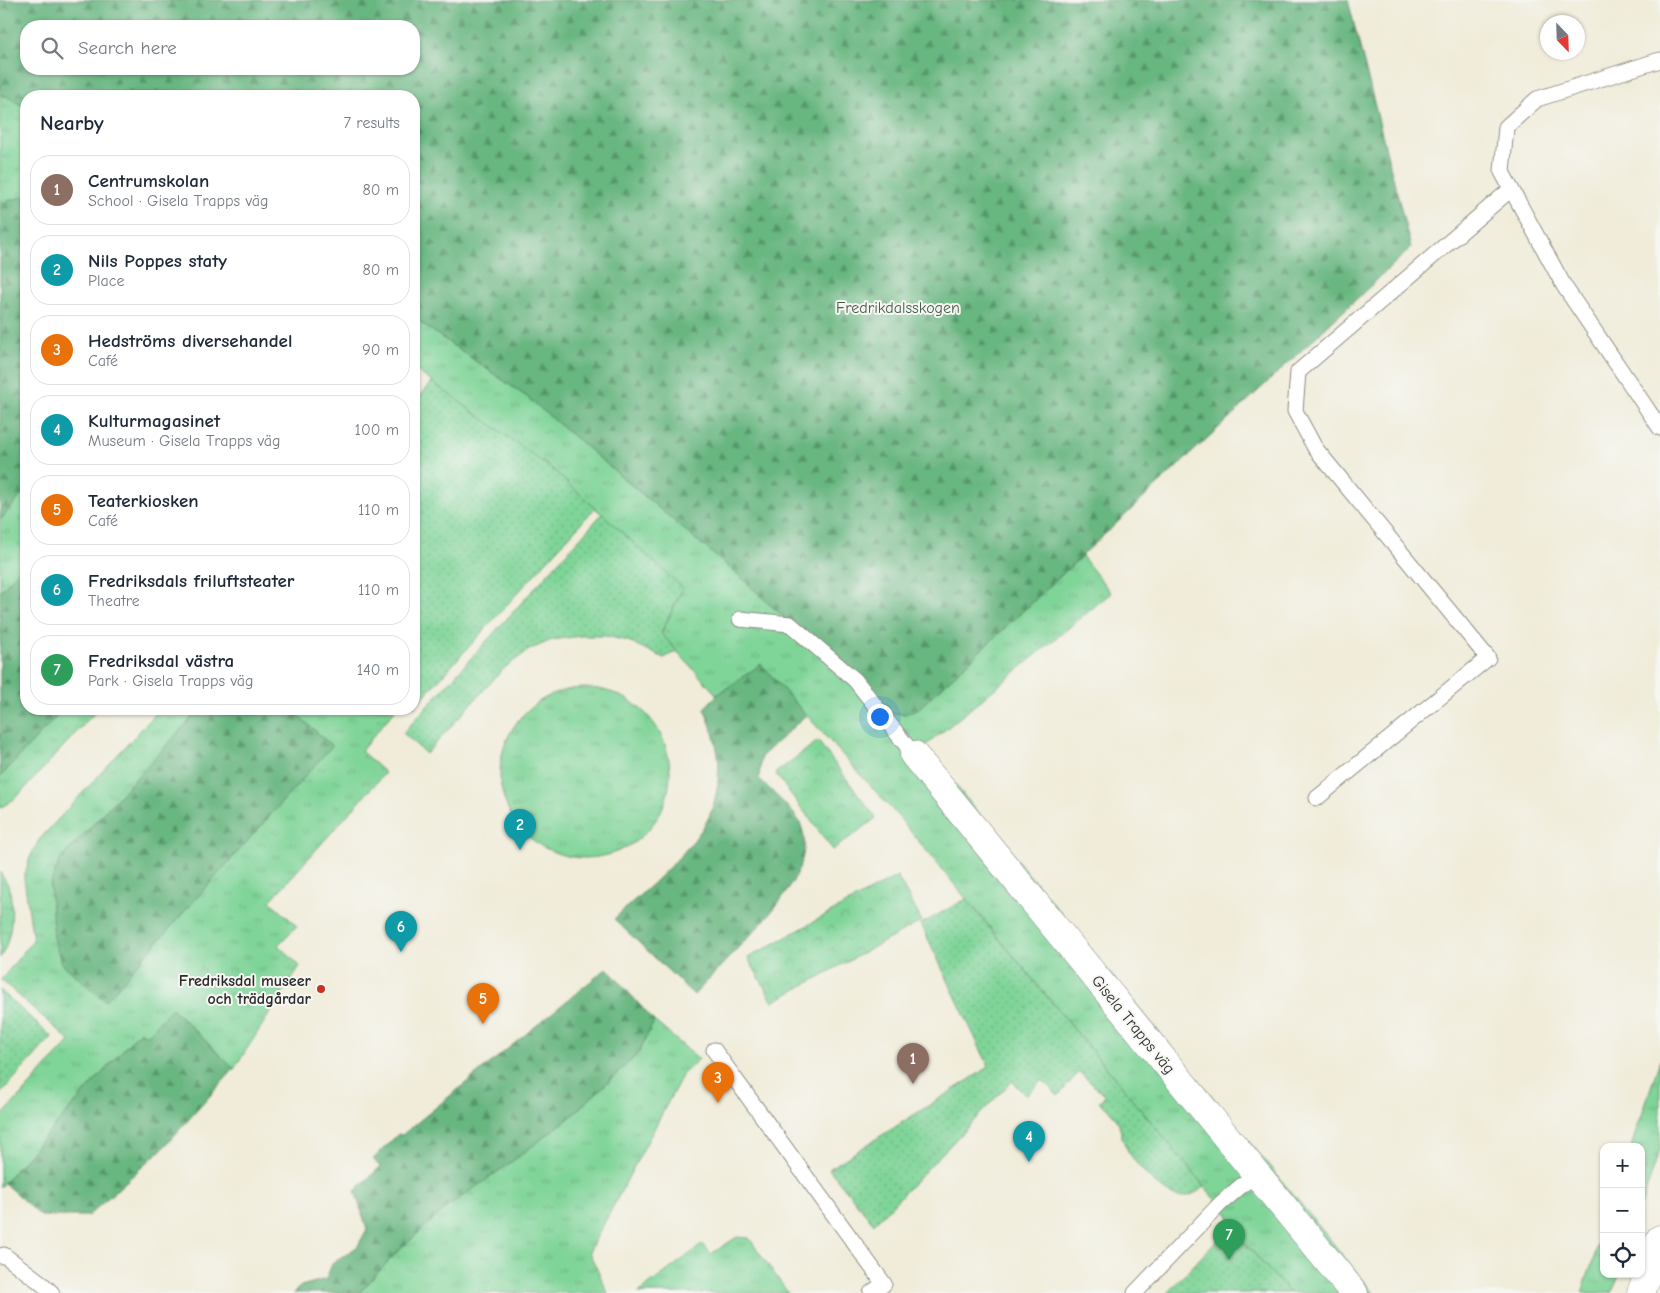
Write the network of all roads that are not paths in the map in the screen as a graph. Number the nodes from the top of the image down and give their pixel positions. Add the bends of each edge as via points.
1 (1660, 60) edge
2 (1511, 190) junction
3 (1660, 428) edge
4 (740, 619) dead end
5 (914, 755) joint
6 (1317, 798) dead end
7 (714, 1050) dead end
8 (1256, 1174) junction
9 (1660, 1239) edge
10 (0, 1256) edge
11 (888, 1288) edge
12 (1649, 1289) edge
13 (52, 1293) edge
14 (871, 1293) edge
15 (1135, 1293) edge
16 (1354, 1293) edge

1 - 2 lane via 1538,99 1506,127 1502,172
2 - 3 lane via 1564,286
2 - 6 lane via 1298,372 1295,411 1315,448 1488,658
4 - 5 lane via 790,624 855,680
5 - 8 street, Gisela Trapps väg
7 - 11 lane
8 - 15 lane via 1220,1204
8 - 16 street, Gisela Trapps väg
9 - 12 street
10 - 13 lane via 4,1255
11 - 14 lane

